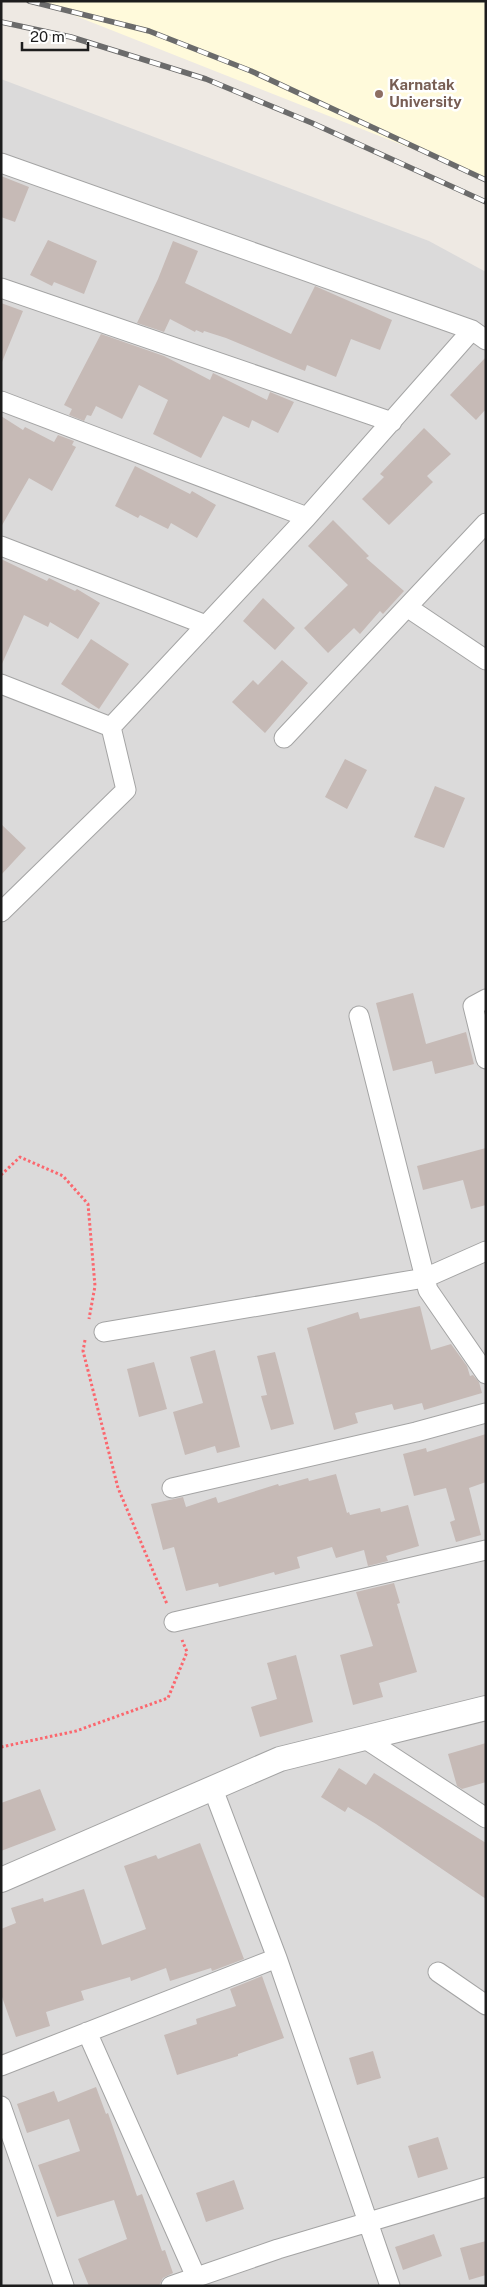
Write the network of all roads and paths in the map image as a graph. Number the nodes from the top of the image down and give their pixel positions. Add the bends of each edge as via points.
1 (1, 163) edge
2 (1, 288) edge
3 (479, 335) edge
4 (1, 401) edge
5 (392, 422) junction
6 (308, 517) junction
7 (486, 523) edge
8 (1, 546) edge
9 (407, 607) junction
10 (206, 625) junction
11 (486, 660) edge
12 (1, 684) edge
13 (111, 727) junction
14 (284, 738) dead end
15 (1, 912) edge
16 (486, 999) edge
17 (358, 1016) dead end
18 (486, 1059) edge
19 (1, 1175) edge
20 (486, 1251) edge
21 (425, 1278) junction
22 (93, 1329) junction
23 (486, 1374) edge
24 (486, 1413) edge
25 (172, 1488) dead end
26 (486, 1550) edge
27 (174, 1622) junction
28 (486, 1708) edge
29 (364, 1738) junction
30 (1, 1747) edge
31 (213, 1788) junction
32 (486, 1818) edge
33 (1, 1880) edge
34 (277, 1958) junction
35 (438, 1972) dead end
36 (486, 2005) edge
37 (87, 2032) junction
38 (1, 2066) edge
39 (1, 2106) edge
40 (486, 2187) edge
41 (369, 2221) junction
42 (196, 2277) junction
43 (64, 2286) edge
44 (171, 2286) edge
45 (390, 2286) edge

1 - 3 street
2 - 5 street
3 - 5 street
4 - 6 street
5 - 6 street
6 - 10 street
7 - 9 street
8 - 10 street
9 - 11 street
9 - 14 street
10 - 13 street
12 - 13 street
13 - 15 street via 126,790
16 - 18 street via 472,1006
17 - 21 street
19 - 22 path via 20,1157 63,1176 88,1204 95,1286
20 - 21 street
21 - 22 street
21 - 23 street via 428,1290
22 - 27 path via 83,1351 118,1488
24 - 25 street
26 - 27 street
27 - 30 path via 188,1652 168,1698 76,1731
28 - 29 street
29 - 31 street via 280,1759
29 - 32 street
31 - 33 street
31 - 34 street
34 - 37 street
34 - 41 street
35 - 36 street
37 - 38 street
37 - 42 street
39 - 43 street
40 - 41 street
41 - 42 street
41 - 45 street
42 - 44 street

